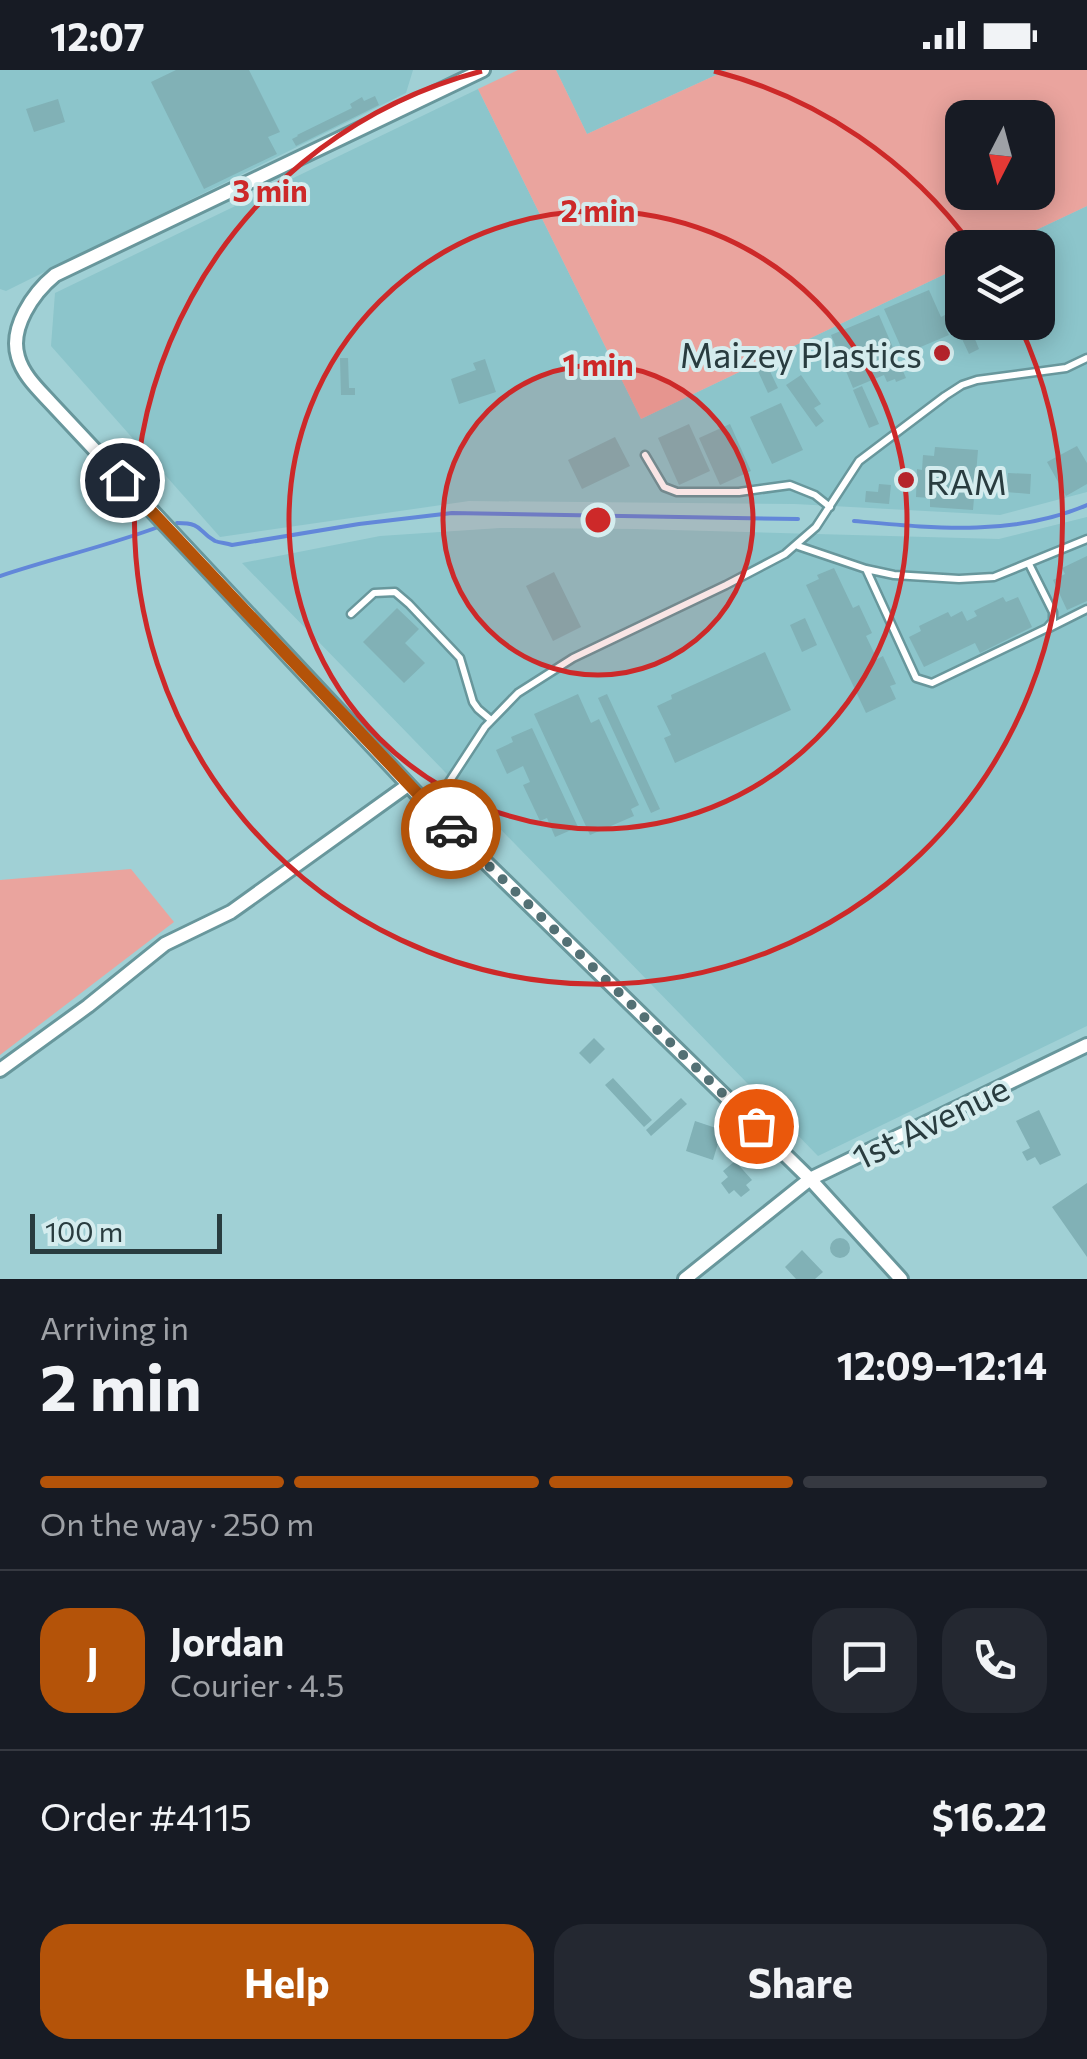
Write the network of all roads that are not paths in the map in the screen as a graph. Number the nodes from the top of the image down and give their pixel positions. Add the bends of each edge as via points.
1 (483, 70) edge
2 (1087, 358) edge
3 (645, 455) dead end
4 (830, 507) junction
5 (1087, 539) edge
6 (796, 546) junction
7 (1029, 564) junction
8 (866, 569) junction
9 (1087, 609) edge
10 (351, 614) dead end
11 (1048, 628) junction
12 (491, 720) junction
13 (408, 785) junction
14 (431, 809) junction
15 (1087, 1046) edge
16 (0, 1070) edge
17 (810, 1179) junction
18 (684, 1279) edge
19 (901, 1279) edge

1 - 13 street via 54,274 30,303 15,344 34,386
2 - 4 lane via 1066,368 962,385 859,462
3 - 4 lane via 664,487 677,492 790,484
4 - 6 lane
5 - 7 lane
6 - 8 lane
6 - 12 lane via 573,658 518,693
7 - 8 lane via 994,577 959,579
7 - 11 lane via 1053,612
8 - 11 lane via 916,678 924,682
9 - 11 lane
10 - 12 lane via 374,593 395,592 460,658 473,702
12 - 14 lane
13 - 14 street
13 - 16 street via 231,912 165,944
14 - 17 street
15 - 17 street, 1st Avenue
17 - 18 street, 1st Avenue
17 - 19 street

